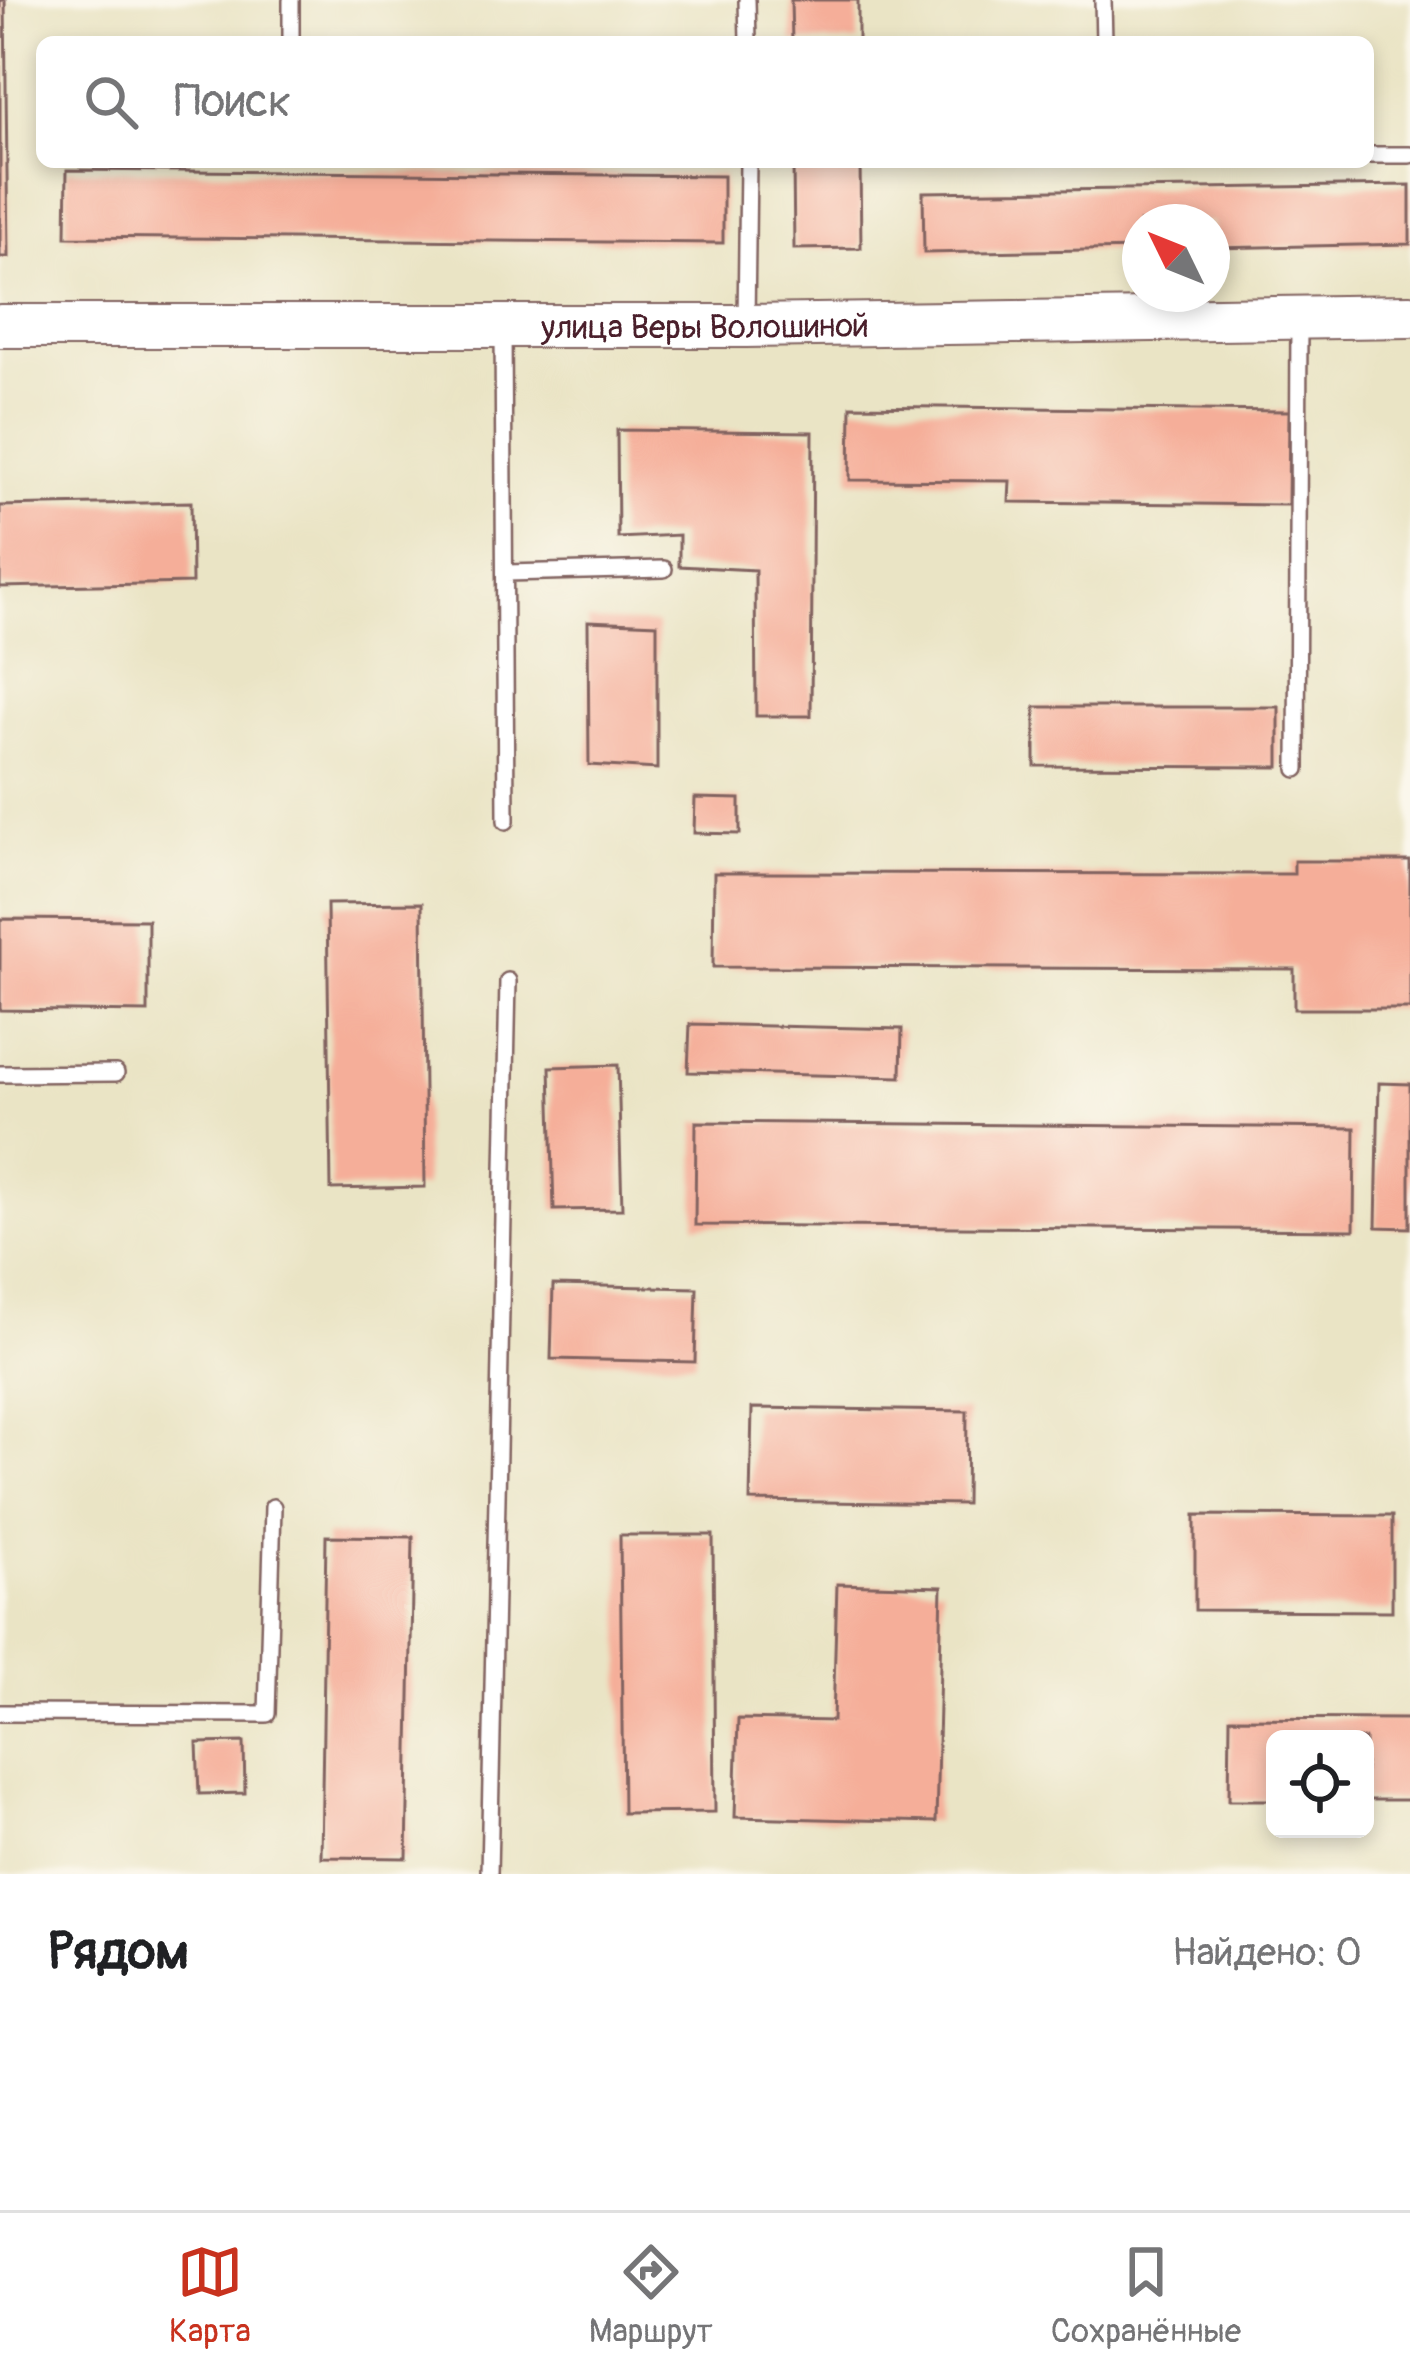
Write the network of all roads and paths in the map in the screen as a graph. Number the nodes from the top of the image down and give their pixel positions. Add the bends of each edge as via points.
1 (291, 0) edge
2 (748, 0) edge
3 (1103, 0) edge
4 (291, 36) edge
5 (748, 36) edge
6 (1104, 36) edge
7 (1374, 155) edge
8 (1410, 155) edge
9 (748, 168) edge
10 (1299, 316) junction
11 (1410, 316) edge
12 (0, 326) edge
13 (502, 326) junction
14 (746, 326) junction
15 (664, 569) dead end
16 (506, 572) junction
17 (1297, 769) dead end
18 (506, 820) dead end
19 (508, 981) dead end
20 (116, 1073) dead end
21 (0, 1074) edge
22 (273, 1507) dead end
23 (0, 1713) edge
24 (489, 1874) edge

1 - 4 lane
2 - 5 lane
3 - 6 lane
7 - 8 lane
9 - 14 lane
10 - 11 street, улица Веры Волошиной
10 - 14 street, улица Веры Волошиной
10 - 17 lane
12 - 13 street, улица Веры Волошиной
13 - 14 street, улица Веры Волошиной
13 - 16 lane
15 - 16 lane
16 - 18 lane
19 - 24 lane
20 - 21 lane
22 - 23 lane via 267,1714

